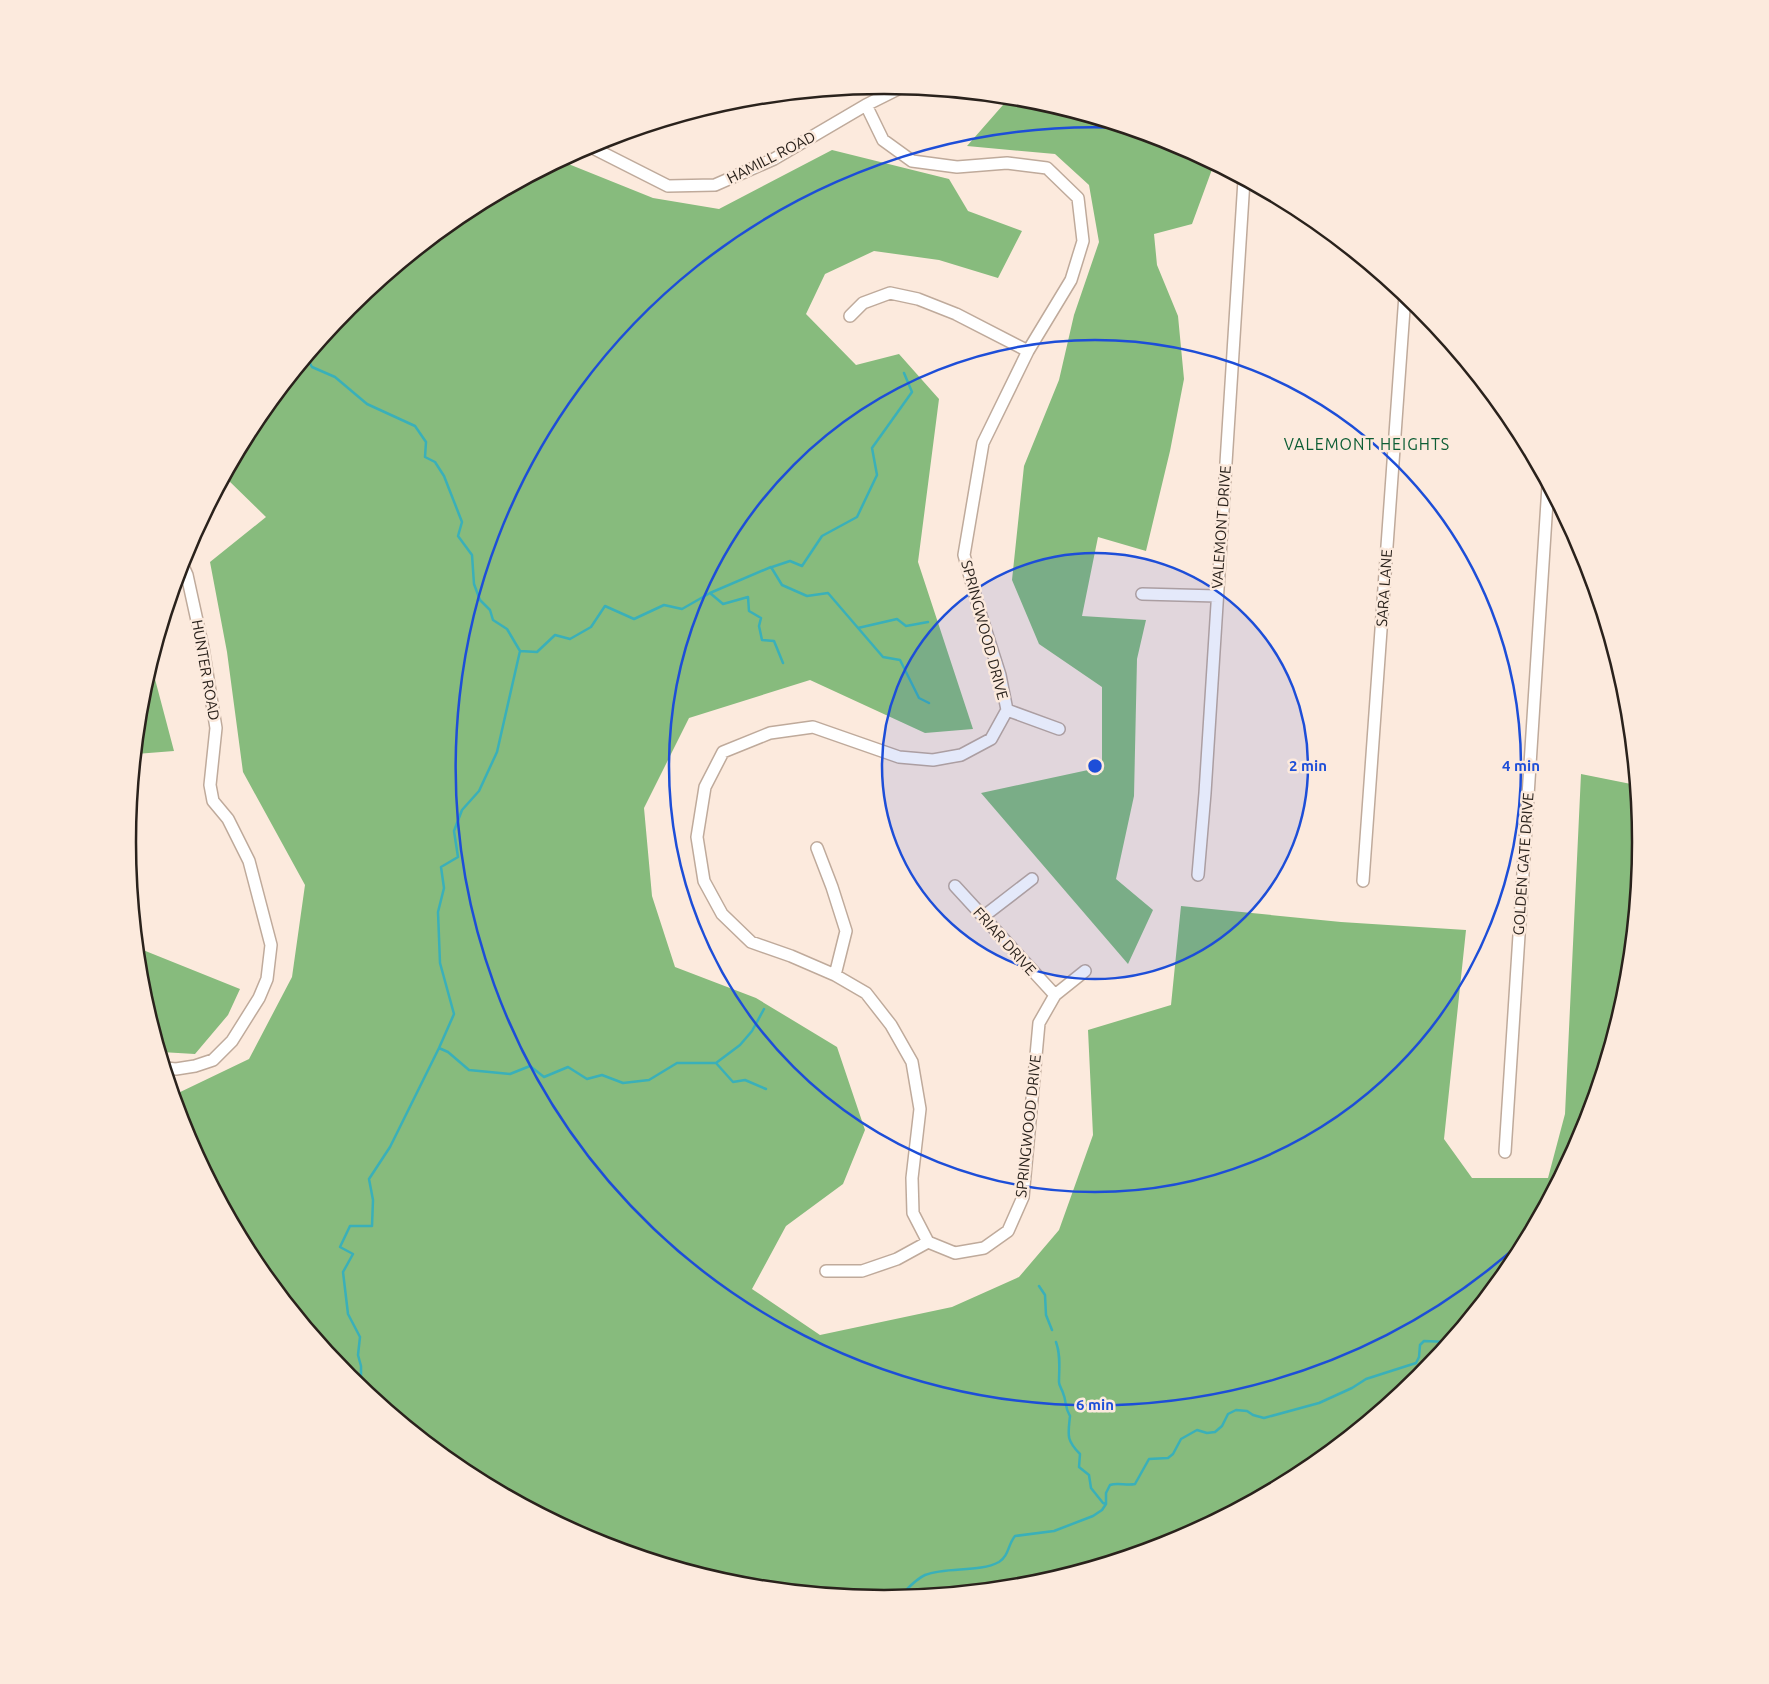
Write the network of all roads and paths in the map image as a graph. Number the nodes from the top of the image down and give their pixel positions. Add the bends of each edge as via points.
1 (888, 94) edge
2 (866, 105) junction
3 (598, 151) edge
4 (1244, 186) edge
5 (1404, 304) edge
6 (850, 316) dead end
7 (1028, 351) junction
8 (1547, 495) edge
9 (186, 574) edge
10 (1142, 594) dead end
11 (1216, 596) junction
12 (1007, 710) junction
13 (1059, 729) dead end
14 (817, 848) dead end
15 (1198, 875) dead end
16 (1032, 879) dead end
17 (1363, 881) dead end
18 (955, 886) dead end
19 (984, 916) junction
20 (1085, 971) dead end
21 (834, 975) junction
22 (1055, 995) junction
23 (172, 1069) edge
24 (1504, 1152) dead end
25 (928, 1242) junction
26 (826, 1272) dead end

1 - 2 street
2 - 3 street, HAMILL ROAD via 774,159 715,185 668,186
2 - 7 street, SPRINGWOOD DRIVE via 883,140 912,161 957,167 1007,163 1047,168 1078,198 1083,241 1071,280
4 - 11 street, VALEMONT DRIVE
5 - 17 street, SARA LANE
6 - 7 street via 863,304 890,293 918,299 956,314
7 - 12 street, SPRINGWOOD DRIVE via 983,443 964,555
8 - 24 street, GOLDEN GATE DRIVE
9 - 23 street, HUNTER ROAD via 216,728 210,785 213,801 228,819 249,861 271,945 267,978 259,998 232,1041 213,1060
10 - 11 street
11 - 15 street, VALEMONT DRIVE
12 - 13 street
12 - 21 street, SPRINGWOOD DRIVE via 991,739 961,755 933,760 899,757 812,728 770,734 723,752 705,786 697,837 704,881 722,914 751,942
14 - 21 street via 846,931
16 - 19 street
18 - 19 street, FRIAR DRIVE
19 - 22 street, FRIAR DRIVE
20 - 22 street, SPRINGWOOD DRIVE
21 - 25 street, SPRINGWOOD DRIVE via 866,993 891,1025 912,1062 920,1109 912,1178 913,1213
22 - 25 street, SPRINGWOOD DRIVE via 1039,1023 1023,1197 1008,1231 984,1248 955,1254
25 - 26 street via 898,1259 862,1271

